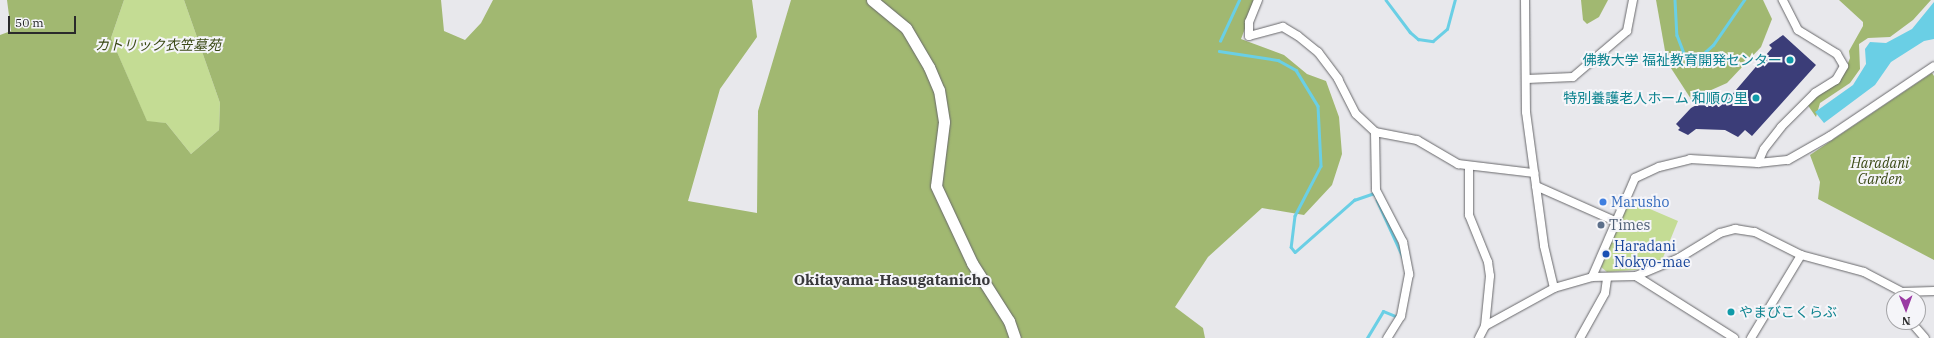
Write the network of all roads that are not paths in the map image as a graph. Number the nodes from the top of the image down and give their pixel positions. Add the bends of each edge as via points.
1 (872, 0) edge
2 (1258, 0) edge
3 (1525, 0) edge
4 (1632, 0) edge
5 (1783, 0) edge
6 (1934, 66) edge
7 (1527, 79) junction
8 (1375, 132) junction
9 (1758, 163) junction
10 (1469, 166) junction
11 (1534, 174) junction
12 (1536, 186) junction
13 (1615, 221) junction
14 (1801, 255) junction
15 (1636, 276) junction
16 (1592, 277) junction
17 (1607, 278) junction
18 (1554, 288) junction
19 (1895, 290) edge
20 (1485, 326) junction
21 (1918, 330) edge
22 (1015, 338) edge
23 (1387, 338) edge
24 (1479, 338) edge
25 (1580, 338) edge
26 (1734, 338) edge
27 (1751, 338) edge
28 (1925, 338) edge

1 - 22 street via 906,28 939,90 944,122 936,186 972,263 1009,321
2 - 8 street via 1249,22 1249,36 1283,27 1303,40 1318,52 1338,78 1356,114
3 - 7 street
4 - 7 street via 1627,31 1573,77
5 - 9 street via 1798,30 1837,54 1844,66 1836,80 1810,98 1781,127 1767,144
6 - 9 street via 1804,153 1784,161
7 - 11 street via 1526,112
8 - 10 street via 1417,140 1450,160
8 - 23 street via 1376,190 1402,242 1409,274 1408,294 1401,316
9 - 13 street via 1690,159 1649,170 1635,178
10 - 11 street via 1497,167
10 - 20 street via 1469,215 1488,262 1490,276
11 - 12 street
12 - 13 street
12 - 18 street
13 - 16 street
14 - 15 street via 1755,232 1735,229 1720,233 1679,258
14 - 19 street via 1864,272
14 - 27 street
15 - 17 street
15 - 26 street
16 - 17 street
16 - 18 street
17 - 25 street via 1604,293
18 - 20 street
20 - 24 street
21 - 28 street

